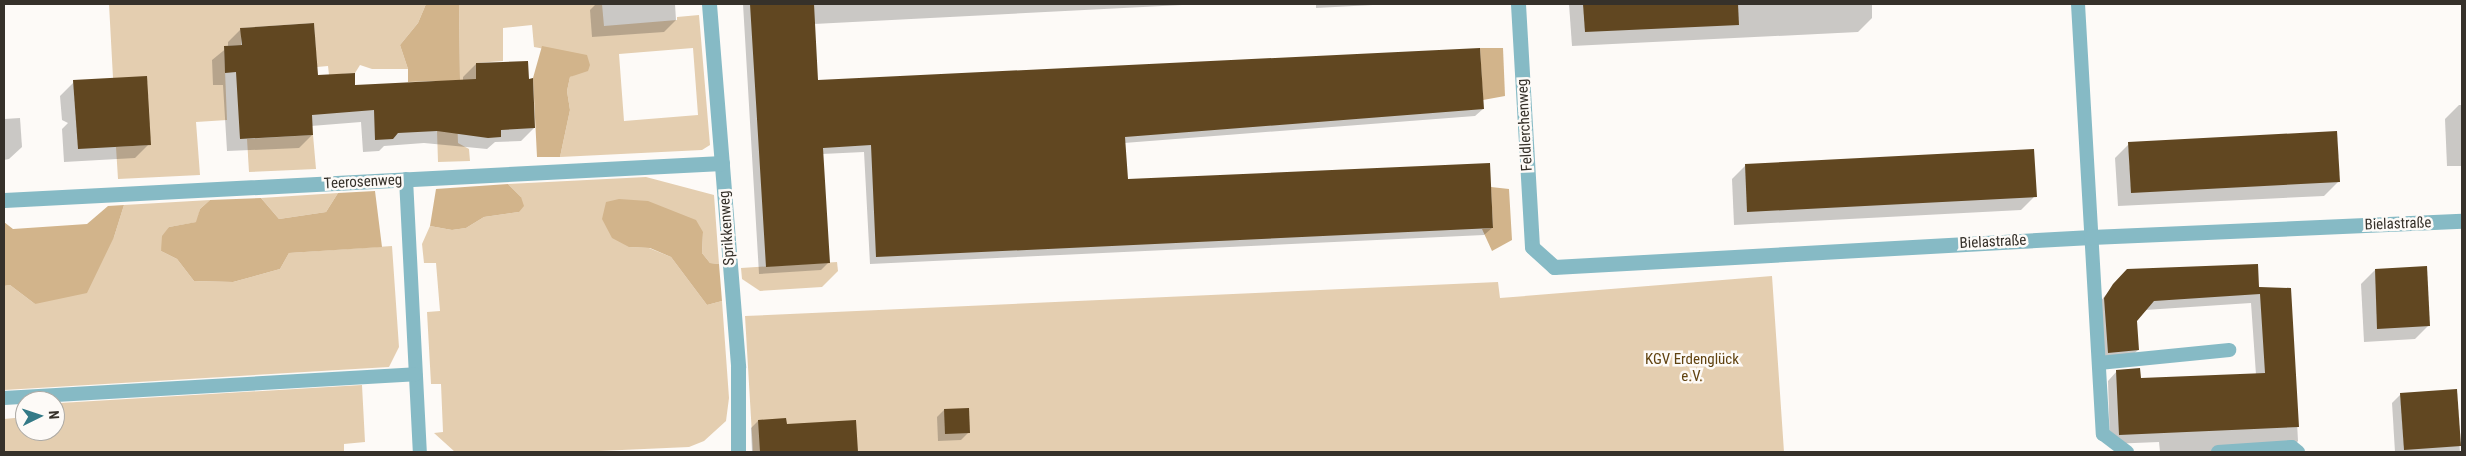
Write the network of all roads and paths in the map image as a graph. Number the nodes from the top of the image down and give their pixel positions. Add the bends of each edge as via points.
1 (709, 4) edge
2 (1518, 4) edge
3 (2078, 4) edge
4 (722, 162) junction
5 (406, 179) junction
6 (4, 200) edge
7 (2462, 221) edge
8 (2091, 237) junction
9 (1532, 247) joint
10 (2229, 350) dead end
11 (2099, 363) junction
12 (415, 374) junction
13 (4, 398) edge
14 (420, 452) edge
15 (738, 452) edge
16 (2127, 452) edge
17 (2218, 452) edge
18 (2298, 452) edge

1 - 4 street, Sprikkenweg
2 - 9 street, Feldlerchenweg
3 - 8 lane
4 - 5 street, Teerosenweg
4 - 15 street, Sprikkenweg via 738,376
5 - 6 street, Teerosenweg
5 - 12 lane
7 - 8 street, Bielastraße
8 - 9 street, Bielastraße via 1554,267
8 - 11 lane
10 - 11 lane
11 - 16 lane via 2103,434
12 - 13 lane
12 - 14 lane
17 - 18 lane via 2292,447

